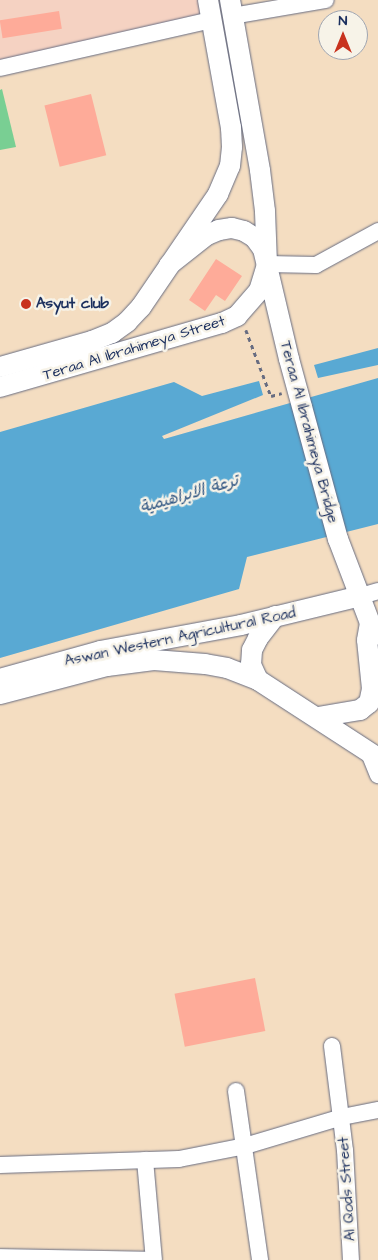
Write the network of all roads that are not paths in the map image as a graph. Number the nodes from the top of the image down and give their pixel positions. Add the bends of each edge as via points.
1 (208, 0) edge
2 (326, 0) edge
3 (231, 8) edge
4 (211, 20) junction
5 (0, 68) edge
6 (378, 231) edge
7 (267, 264) junction
8 (169, 266) junction
9 (0, 367) edge
10 (0, 387) edge
11 (369, 594) edge
12 (275, 616) junction
13 (374, 629) edge
14 (0, 679) edge
15 (258, 680) junction
16 (0, 694) edge
17 (318, 717) junction
18 (373, 756) edge
19 (378, 775) edge
20 (332, 1046) dead end
21 (236, 1091) dead end
22 (378, 1110) edge
23 (342, 1117) junction
24 (246, 1146) junction
25 (145, 1160) junction
26 (0, 1165) edge
27 (3, 1258) edge
28 (152, 1260) edge
29 (260, 1260) edge
30 (351, 1260) edge

1 - 4 main road, Teraa Al Ibrahimeya Street
2 - 3 street
3 - 7 main road via 260,170
4 - 5 street
4 - 8 main road, Teraa Al Ibrahimeya Street via 231,128 230,166 218,194
6 - 7 street via 316,265
7 - 8 main road via 255,238 232,228 208,235
7 - 10 main road, Teraa Al Ibrahimeya Street via 259,291 240,314 222,323
7 - 11 main road, Teraa Al Ibrahimeya Bridge via 338,539
8 - 9 main road, Teraa Al Ibrahimeya Street via 140,307 112,333
11 - 12 main road, Aswan Western Agricultural Road
11 - 13 main road, Teraa Al Ibrahimeya Bridge
12 - 14 main road, Aswan Western Agricultural Road via 100,651
12 - 15 main road via 252,650 251,665
13 - 17 main road via 367,640 372,689 370,703 360,710
15 - 16 main road, Aswan Western Agricultural Road via 228,668 154,660 107,666
15 - 17 main road, Aswan Western Agricultural Road
17 - 18 main road, Aswan Western Agricultural Road
18 - 19 street
20 - 23 street, Al Qods Street
21 - 24 street
22 - 23 street
23 - 24 street
23 - 30 street, Al Qods Street
24 - 25 street via 179,1159
24 - 29 street
25 - 26 street
25 - 28 street
27 - 28 street

